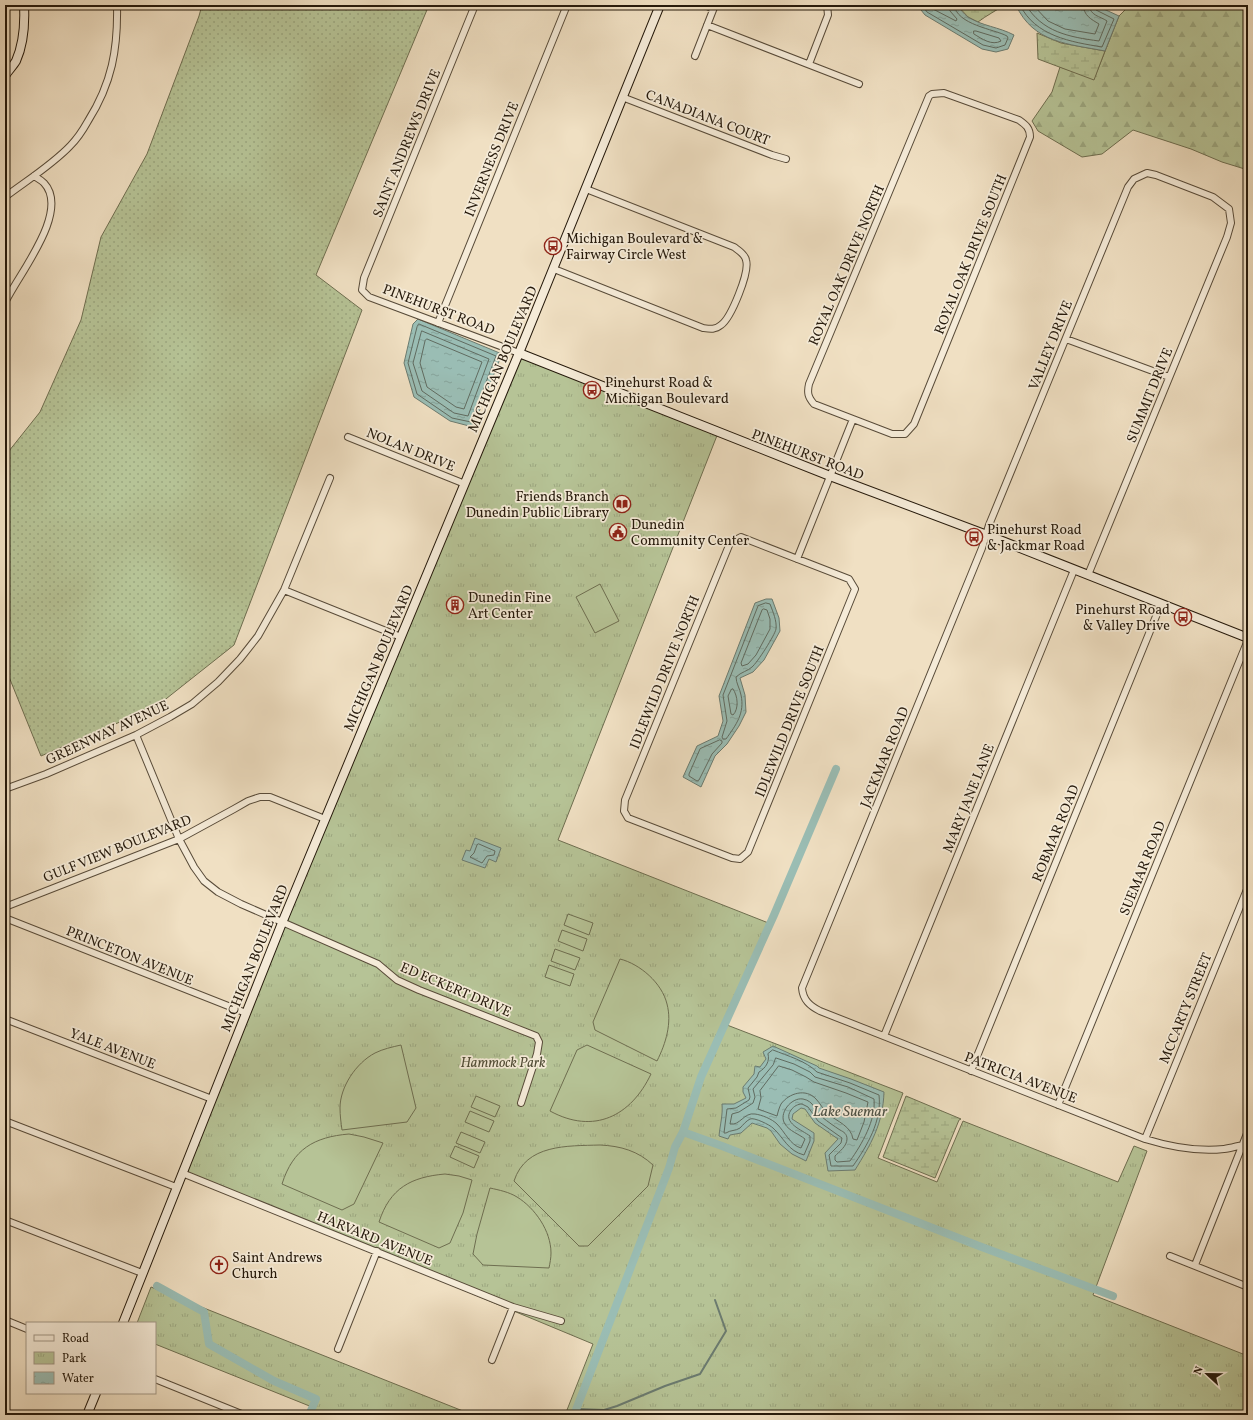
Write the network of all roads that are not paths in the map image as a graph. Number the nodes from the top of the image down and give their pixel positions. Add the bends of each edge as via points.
1 (24, 5) edge
2 (118, 5) edge
3 (475, 5) edge
4 (567, 5) edge
5 (660, 5) edge
6 (705, 5) edge
7 (827, 5) edge
8 (714, 7) edge
9 (707, 25) junction
10 (695, 56) dead end
11 (809, 64) junction
12 (5, 76) edge
13 (859, 84) dead end
14 (929, 96) joint
15 (622, 97) junction
16 (786, 159) dead end
17 (1146, 173) joint
18 (34, 176) junction
19 (586, 189) junction
20 (5, 197) edge
21 (554, 269) junction
22 (362, 290) joint
23 (5, 303) edge
24 (438, 323) junction
25 (1066, 339) junction
26 (519, 354) junction
27 (1169, 377) junction
28 (853, 419) junction
29 (348, 437) dead end
30 (830, 476) junction
31 (330, 478) dead end
32 (465, 484) junction
33 (987, 535) junction
34 (797, 559) junction
35 (1074, 570) junction
36 (1088, 575) junction
37 (284, 590) junction
38 (1162, 604) junction
39 (401, 637) junction
40 (1248, 639) edge
41 (136, 735) junction
42 (5, 790) edge
43 (325, 819) junction
44 (179, 839) junction
45 (740, 859) joint
46 (1248, 887) edge
47 (5, 906) edge
48 (5, 918) edge
49 (282, 923) junction
50 (802, 988) joint
51 (246, 1013) junction
52 (5, 1018) edge
53 (884, 1036) junction
54 (971, 1071) junction
55 (212, 1099) junction
56 (521, 1103) dead end
57 (1058, 1104) junction
58 (5, 1121) edge
59 (1248, 1131) edge
60 (1145, 1139) junction
61 (1245, 1144) edge
62 (182, 1173) junction
63 (176, 1187) junction
64 (5, 1220) edge
65 (377, 1251) junction
66 (1170, 1256) dead end
67 (1195, 1265) junction
68 (142, 1274) junction
69 (1248, 1287) edge
70 (513, 1307) junction
71 (5, 1320) edge
72 (561, 1321) dead end
73 (123, 1322) edge
74 (26, 1329) edge
75 (338, 1349) dead end
76 (492, 1360) dead end
77 (156, 1379) edge
78 (96, 1394) edge
79 (87, 1415) edge
80 (244, 1415) edge

1 - 12 street via 25,26 22,44 16,60
2 - 18 street via 118,29 112,69 98,105 70,146
3 - 22 street, SAINT ANDREWS DRIVE via 364,278
4 - 24 street, INVERNESS DRIVE
5 - 15 street, MICHIGAN BOULEVARD
6 - 8 street
7 - 11 street via 828,15
8 - 9 street
9 - 10 street
9 - 11 street
11 - 13 street
14 - 28 street, ROYAL OAK DRIVE NORTH via 809,384 809,399 814,404
14 - 28 street, ROYAL OAK DRIVE SOUTH via 944,93 1019,120 1027,126 1030,137 910,430 905,434 892,434
15 - 16 street, CANADIANA COURT
15 - 19 street, MICHIGAN BOULEVARD
17 - 25 street, VALLEY DRIVE via 1134,178 1128,187
17 - 27 street, SUMMIT DRIVE via 1213,197 1229,209 1231,223
18 - 20 street
18 - 23 street via 44,183 49,192 50,212 38,247
19 - 21 street, MICHIGAN BOULEVARD
19 - 21 street via 734,247 743,254 747,268 731,312 721,325 712,329 703,328
21 - 26 street, MICHIGAN BOULEVARD
22 - 24 street, PINEHURST ROAD via 369,297
24 - 26 street, PINEHURST ROAD
25 - 27 street
25 - 33 street, VALLEY DRIVE
26 - 30 street, PINEHURST ROAD
26 - 32 street, MICHIGAN BOULEVARD
27 - 36 street, SUMMIT DRIVE
28 - 30 street
29 - 32 street, NOLAN DRIVE
30 - 33 street, PINEHURST ROAD
30 - 34 street
31 - 37 street, GREENWAY AVENUE
32 - 39 street, MICHIGAN BOULEVARD
33 - 35 street, PINEHURST ROAD
33 - 50 street, JACKMAR ROAD
34 - 45 street, IDLEWILD DRIVE SOUTH via 849,579 855,589 748,852
34 - 45 street, IDLEWILD DRIVE NORTH via 741,537 730,543 625,800 624,811 628,818
35 - 36 street, PINEHURST ROAD
35 - 53 street, MARY JANE LANE
36 - 38 street, PINEHURST ROAD
37 - 39 street
37 - 41 street, GREENWAY AVENUE via 258,636 218,682 186,707
38 - 40 street, PINEHURST ROAD
38 - 54 street, ROBMAR ROAD
39 - 43 street, MICHIGAN BOULEVARD
40 - 57 street, SUEMAR ROAD
41 - 42 street, GREENWAY AVENUE
41 - 44 street
43 - 44 street, GULF VIEW BOULEVARD via 270,798 260,797
43 - 49 street, MICHIGAN BOULEVARD
44 - 47 street, GULF VIEW BOULEVARD
44 - 49 street via 204,881 218,892
46 - 60 street, MCCARTY STREET
48 - 51 street, PRINCETON AVENUE
49 - 51 street, MICHIGAN BOULEVARD
49 - 56 street, ED ECKERT DRIVE via 378,964 397,980 419,990 536,1036 539,1042 537,1054
50 - 53 street, PATRICIA AVENUE via 803,995 812,1007 820,1012
51 - 55 street, MICHIGAN BOULEVARD
52 - 55 street, YALE AVENUE
53 - 54 street, PATRICIA AVENUE
54 - 57 street, PATRICIA AVENUE
55 - 62 street, MICHIGAN BOULEVARD
57 - 60 street, PATRICIA AVENUE
58 - 63 street
59 - 61 street
60 - 61 street, PATRICIA AVENUE via 1194,1150 1226,1149
61 - 67 street
62 - 63 street, MICHIGAN BOULEVARD
62 - 65 street, HARVARD AVENUE
63 - 68 street, MICHIGAN BOULEVARD
64 - 68 street
65 - 70 street, HARVARD AVENUE
65 - 75 street
66 - 67 street
67 - 69 street
68 - 73 street, MICHIGAN BOULEVARD
70 - 72 street, HARVARD AVENUE
70 - 76 street
71 - 74 street
77 - 80 street
78 - 79 street

